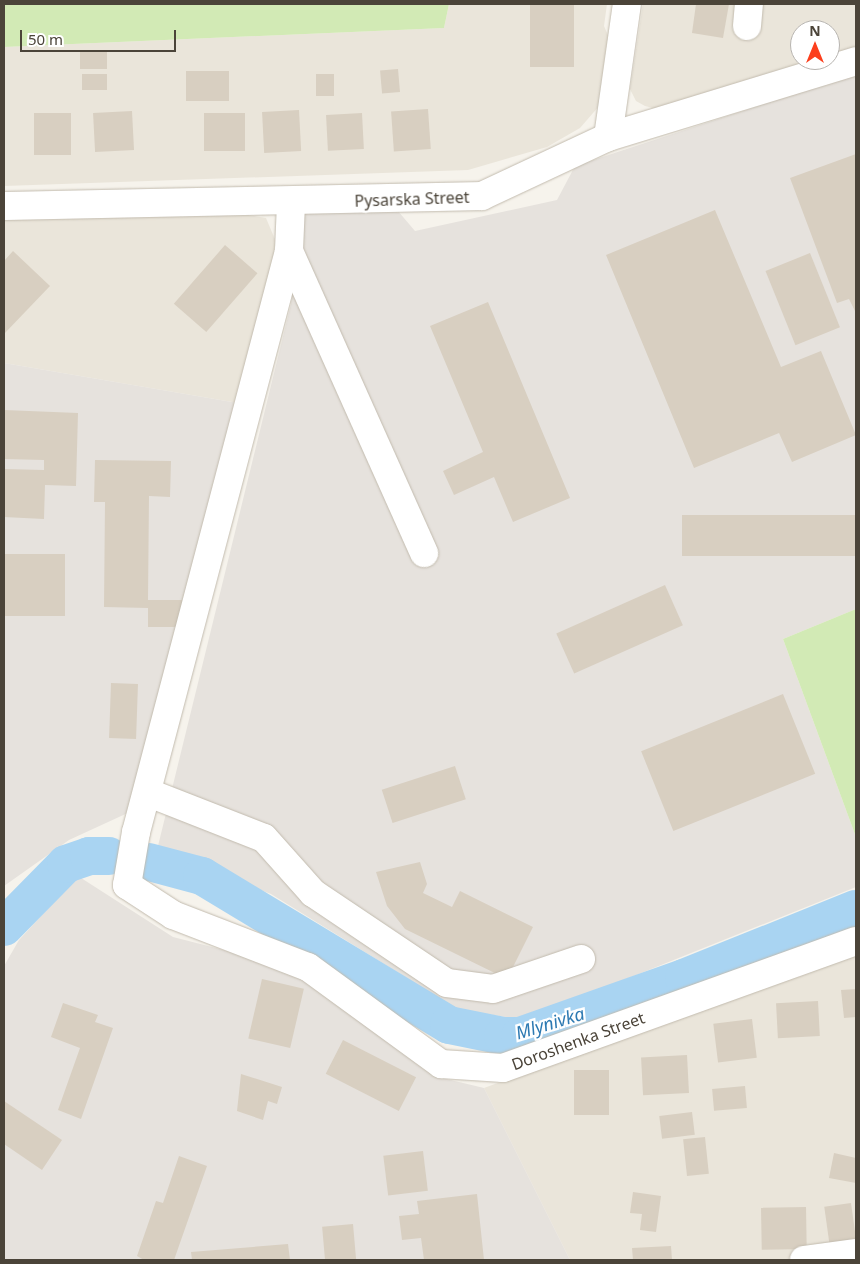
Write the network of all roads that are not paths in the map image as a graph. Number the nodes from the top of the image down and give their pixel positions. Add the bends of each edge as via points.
1 (627, 4) edge
2 (856, 61) edge
3 (608, 137) junction
4 (290, 203) junction
5 (4, 206) edge
6 (289, 251) junction
7 (424, 553) dead end
8 (149, 793) junction
9 (856, 941) edge
10 (581, 959) dead end
11 (856, 1254) edge
12 (804, 1260) edge

1 - 3 street
2 - 3 street, Pysarska Street
3 - 4 street, Pysarska Street via 482,196
4 - 5 street, Pysarska Street
4 - 6 street
6 - 7 street
6 - 8 street
8 - 9 street, Doroshenka Street via 136,832 127,885 173,915 308,967 441,1064 503,1068
8 - 10 street via 264,838 313,894 447,983 493,989
11 - 12 street

